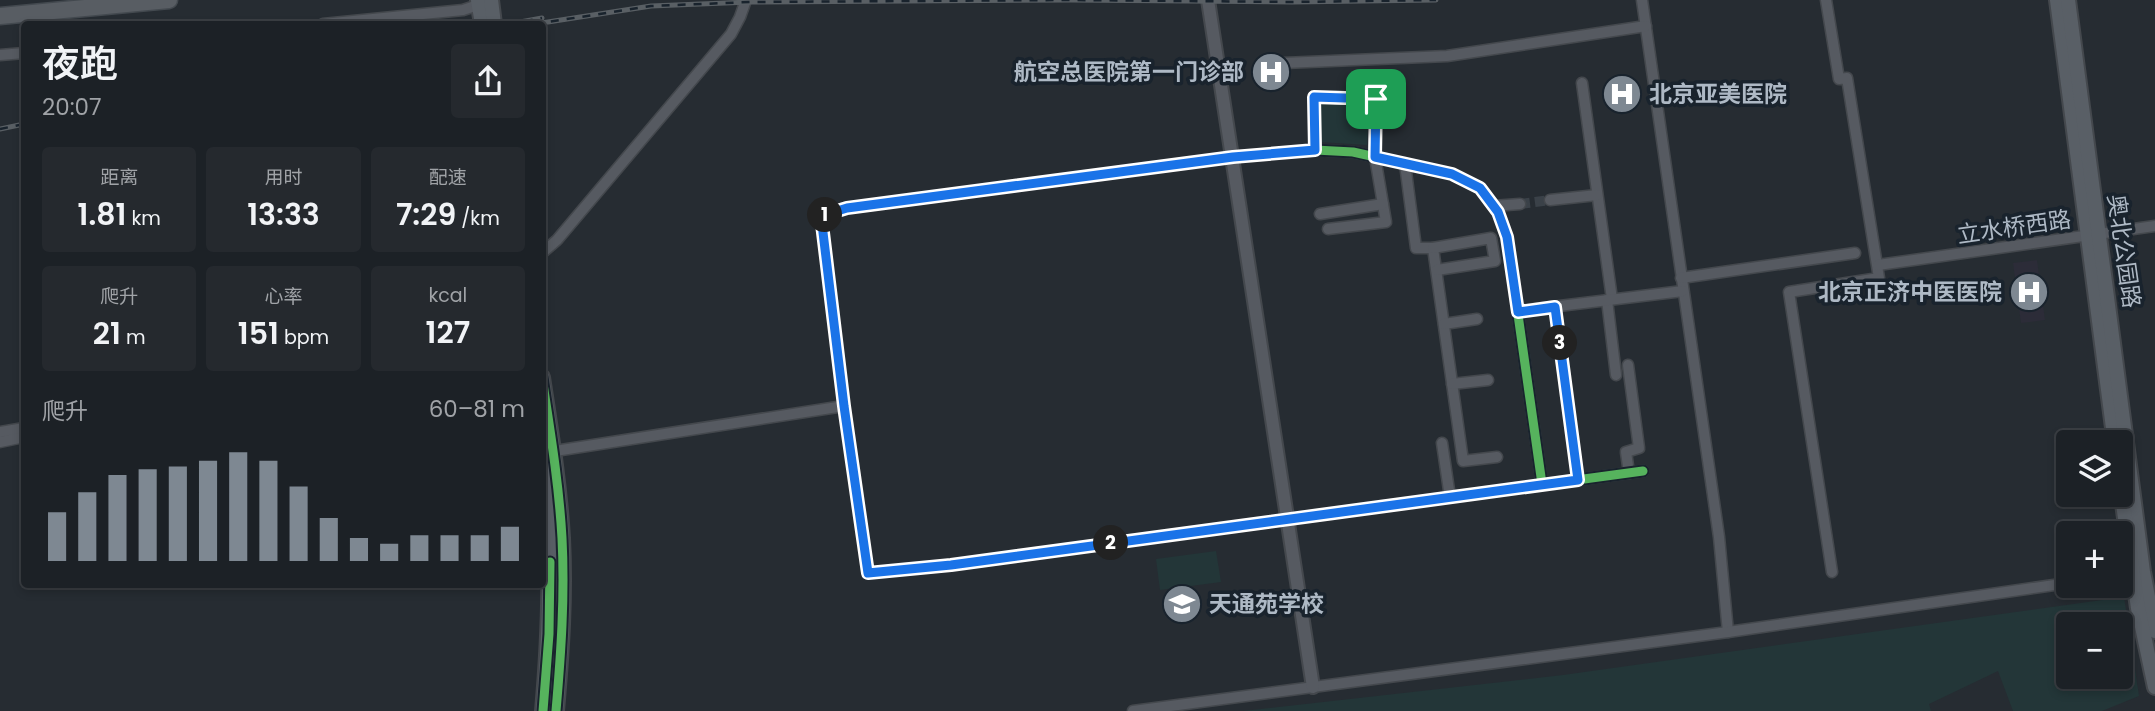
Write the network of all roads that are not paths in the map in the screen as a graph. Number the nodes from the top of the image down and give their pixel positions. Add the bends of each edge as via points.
1 (169, 0) edge
2 (746, 0) edge
3 (1208, 0) edge
4 (1643, 0) edge
5 (1826, 0) edge
6 (2057, 0) edge
7 (2068, 0) edge
8 (484, 2) edge
9 (0, 16) edge
10 (354, 21) edge
11 (482, 21) edge
12 (493, 21) edge
13 (1646, 26) junction
14 (21, 53) edge
15 (0, 55) edge
16 (1284, 63) dead end
17 (1582, 83) dead end
18 (1315, 150) junction
19 (1233, 157) junction
20 (1375, 157) junction
21 (1405, 164) junction
22 (1597, 195) junction
23 (1550, 200) tunnel mouth
24 (1382, 204) junction
25 (1520, 204) tunnel mouth
26 (1493, 206) junction
27 (1320, 215) dead end
28 (2155, 226) edge
29 (1328, 229) dead end
30 (2093, 235) junction
31 (1433, 248) junction
32 (546, 250) edge
33 (1855, 253) dead end
34 (1878, 265) junction
35 (1437, 270) junction
36 (1681, 278) junction
37 (1683, 291) junction
38 (1609, 299) junction
39 (1555, 307) junction
40 (1518, 312) junction
41 (1477, 319) dead end
42 (1444, 324) junction
43 (1628, 365) dead end
44 (1616, 375) dead end
45 (1488, 380) dead end
46 (1452, 384) junction
47 (844, 406) junction
48 (546, 427) edge
49 (21, 428) edge
50 (2114, 430) edge
51 (0, 432) edge
52 (21, 438) edge
53 (0, 442) edge
54 (1442, 443) dead end
55 (548, 452) edge
56 (1497, 457) dead end
57 (1643, 471) dead end
58 (1629, 473) junction
59 (1578, 480) junction
60 (1542, 484) junction
61 (546, 495) edge
62 (1450, 497) junction
63 (1288, 518) junction
64 (2126, 521) edge
65 (1832, 572) dead end
66 (2133, 577) edge
67 (2133, 579) edge
68 (2056, 585) edge
69 (1728, 632) junction
70 (2155, 632) edge
71 (1313, 687) junction
72 (2155, 687) edge
73 (543, 711) edge
74 (556, 711) edge
75 (1133, 711) edge

1 - 9 main road
2 - 32 street via 731,34
3 - 19 street
4 - 13 street
5 - 34 street via 1839,79 1847,78
6 - 30 main road, 奥北公园路
7 - 30 main road, 奥北公园路
8 - 10 street via 438,13
8 - 11 main road
8 - 12 main road
13 - 16 street via 1447,56
13 - 36 street
14 - 15 street
17 - 22 street
18 - 19 street
18 - 20 street
18 - 20 street via 1314,97 1376,99
19 - 47 street via 847,208 821,216
19 - 63 street
20 - 21 street
20 - 24 street
21 - 26 street via 1452,174 1480,188
21 - 31 street via 1416,248
22 - 23 street
22 - 38 street
24 - 27 street
24 - 29 street via 1386,222
25 - 26 street
26 - 40 street via 1507,237
28 - 30 street, 立水桥西路
30 - 34 street, 立水桥西路
30 - 50 main road, 奥北公园路
30 - 64 main road, 奥北公园路
31 - 35 street
31 - 35 street via 1491,239 1495,261
33 - 36 street
34 - 65 street via 1879,278 1789,292
35 - 42 street
36 - 37 street
37 - 38 street
37 - 69 street
38 - 39 street
38 - 44 street
39 - 40 street
39 - 59 street
40 - 60 street
41 - 42 street
42 - 46 street
43 - 58 street via 1639,448 1626,452
45 - 46 street
46 - 56 street via 1463,461
47 - 55 street
47 - 63 street via 868,573
48 - 55 main road
49 - 51 street
52 - 53 street
54 - 62 street
55 - 74 main road via 562,539
57 - 58 street
58 - 59 street
59 - 60 street
60 - 62 street
61 - 73 main road via 551,573
62 - 63 street
63 - 71 street
66 - 70 main road, 奥北公园路
67 - 72 main road, 奥北公园路
68 - 69 street
69 - 71 street
71 - 75 street

